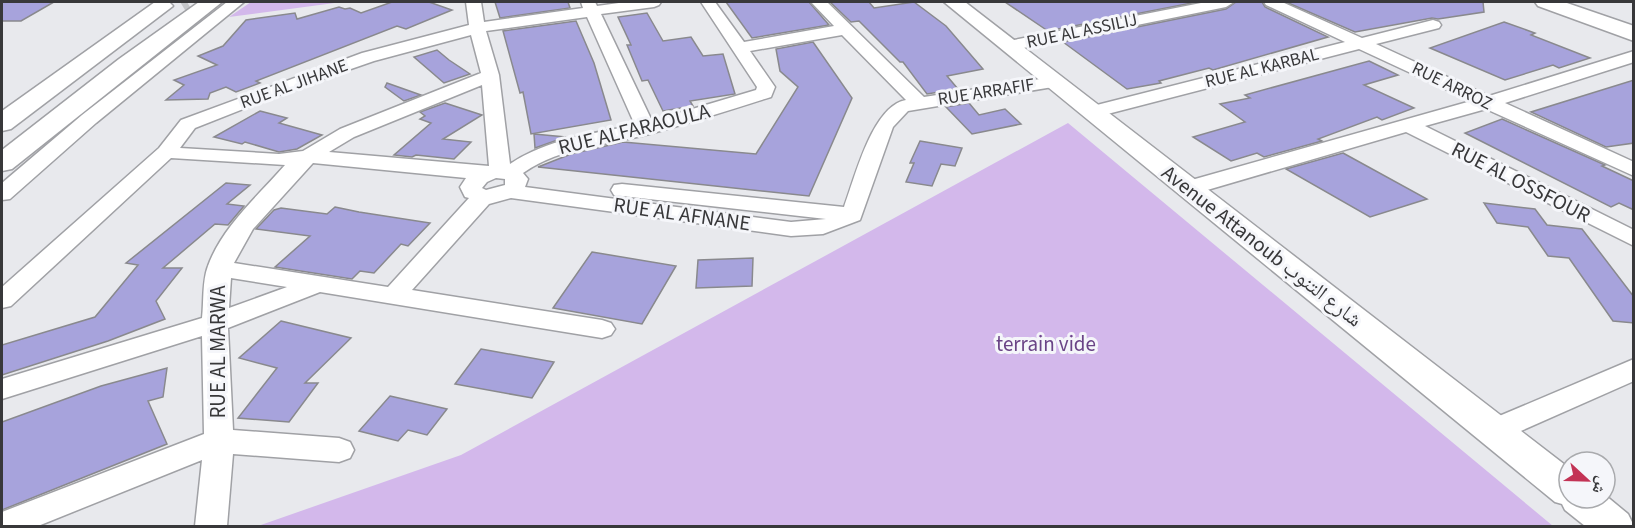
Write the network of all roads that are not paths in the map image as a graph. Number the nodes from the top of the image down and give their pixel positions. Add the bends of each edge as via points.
1 (212, 2) edge
2 (236, 2) edge
3 (474, 2) edge
4 (654, 2) edge
5 (708, 2) edge
6 (819, 2) edge
7 (954, 2) edge
8 (1226, 2) edge
9 (1271, 2) edge
10 (1545, 2) edge
11 (1590, 2) edge
12 (163, 4) edge
13 (590, 6) edge
14 (1634, 17) edge
15 (1433, 25) dead end
16 (477, 27) junction
17 (846, 29) junction
18 (1634, 34) edge
19 (1363, 43) junction
20 (1009, 46) junction
21 (739, 48) junction
22 (1634, 56) edge
23 (490, 75) junction
24 (1053, 82) junction
25 (918, 102) junction
26 (2, 103) edge
27 (1487, 103) junction
28 (1092, 112) junction
29 (2, 123) edge
30 (1408, 126) junction
31 (646, 129) junction
32 (2, 142) edge
33 (179, 154) dead end
34 (294, 162) junction
35 (2, 163) edge
36 (1634, 170) edge
37 (497, 182) junction
38 (1189, 188) junction
39 (2, 194) edge
40 (1634, 239) edge
41 (219, 268) junction
42 (316, 285) junction
43 (394, 295) junction
44 (2, 300) edge
45 (214, 323) junction
46 (602, 329) dead end
47 (1634, 369) edge
48 (2, 389) edge
49 (1495, 430) junction
50 (219, 441) junction
51 (339, 450) dead end
52 (1557, 480) edge
53 (1594, 510) edge
54 (3, 526) edge
55 (211, 526) edge
56 (1614, 526) edge

1 - 35 main road
2 - 39 street
3 - 16 street
4 - 13 street, RUE AL JIHANE
5 - 21 street
6 - 17 street
7 - 20 street, Avenue Attanoub شارع التنوب
8 - 20 street, RUE AL ASSILIJ
9 - 19 street, RUE ARROZ
10 - 18 main road
11 - 14 main road
12 - 26 main road
12 - 29 main road
12 - 32 main road
13 - 16 street, RUE AL JIHANE
13 - 31 street
15 - 19 street, RUE AL KARBAL
16 - 23 street
16 - 44 street, RUE AL JIHANE via 356,61 188,124 166,153
17 - 21 street
17 - 25 street
19 - 27 street, RUE ARROZ
19 - 28 street, RUE AL KARBAL
20 - 24 street, Avenue Attanoub شارع التنوب
21 - 31 street, RUE ALFARAOULA via 766,87 762,95
22 - 27 street
23 - 34 street, RUE AL MARWA via 354,129
23 - 37 street via 500,157
24 - 25 street, RUE ARRAFIF
24 - 28 street, Avenue Attanoub شارع التنوب
25 - 37 street, RUE AL AFNANE via 897,110 884,126 852,215 825,228 801,230
27 - 30 street
27 - 36 street, RUE ARROZ
28 - 38 street, Avenue Attanoub شارع التنوب
30 - 38 street
30 - 40 street, RUE AL OSSFOUR
31 - 37 street, RUE ALFARAOULA via 545,152
33 - 34 street, RUE AL AFNANE
34 - 37 street, RUE AL AFNANE
34 - 41 street, RUE AL MARWA via 244,225
37 - 43 street, RUE ALFARAOULA
38 - 49 street, Avenue Attanoub شارع التنوب
41 - 42 street
41 - 45 street, RUE AL MARWA
42 - 43 street
42 - 45 street
43 - 46 street
45 - 48 street
45 - 50 street, RUE AL MARWA
47 - 49 street
49 - 52 street, Avenue Attanoub شارع التنوب
50 - 51 street
50 - 54 street
50 - 55 street, RUE AL MARWA
53 - 56 street

